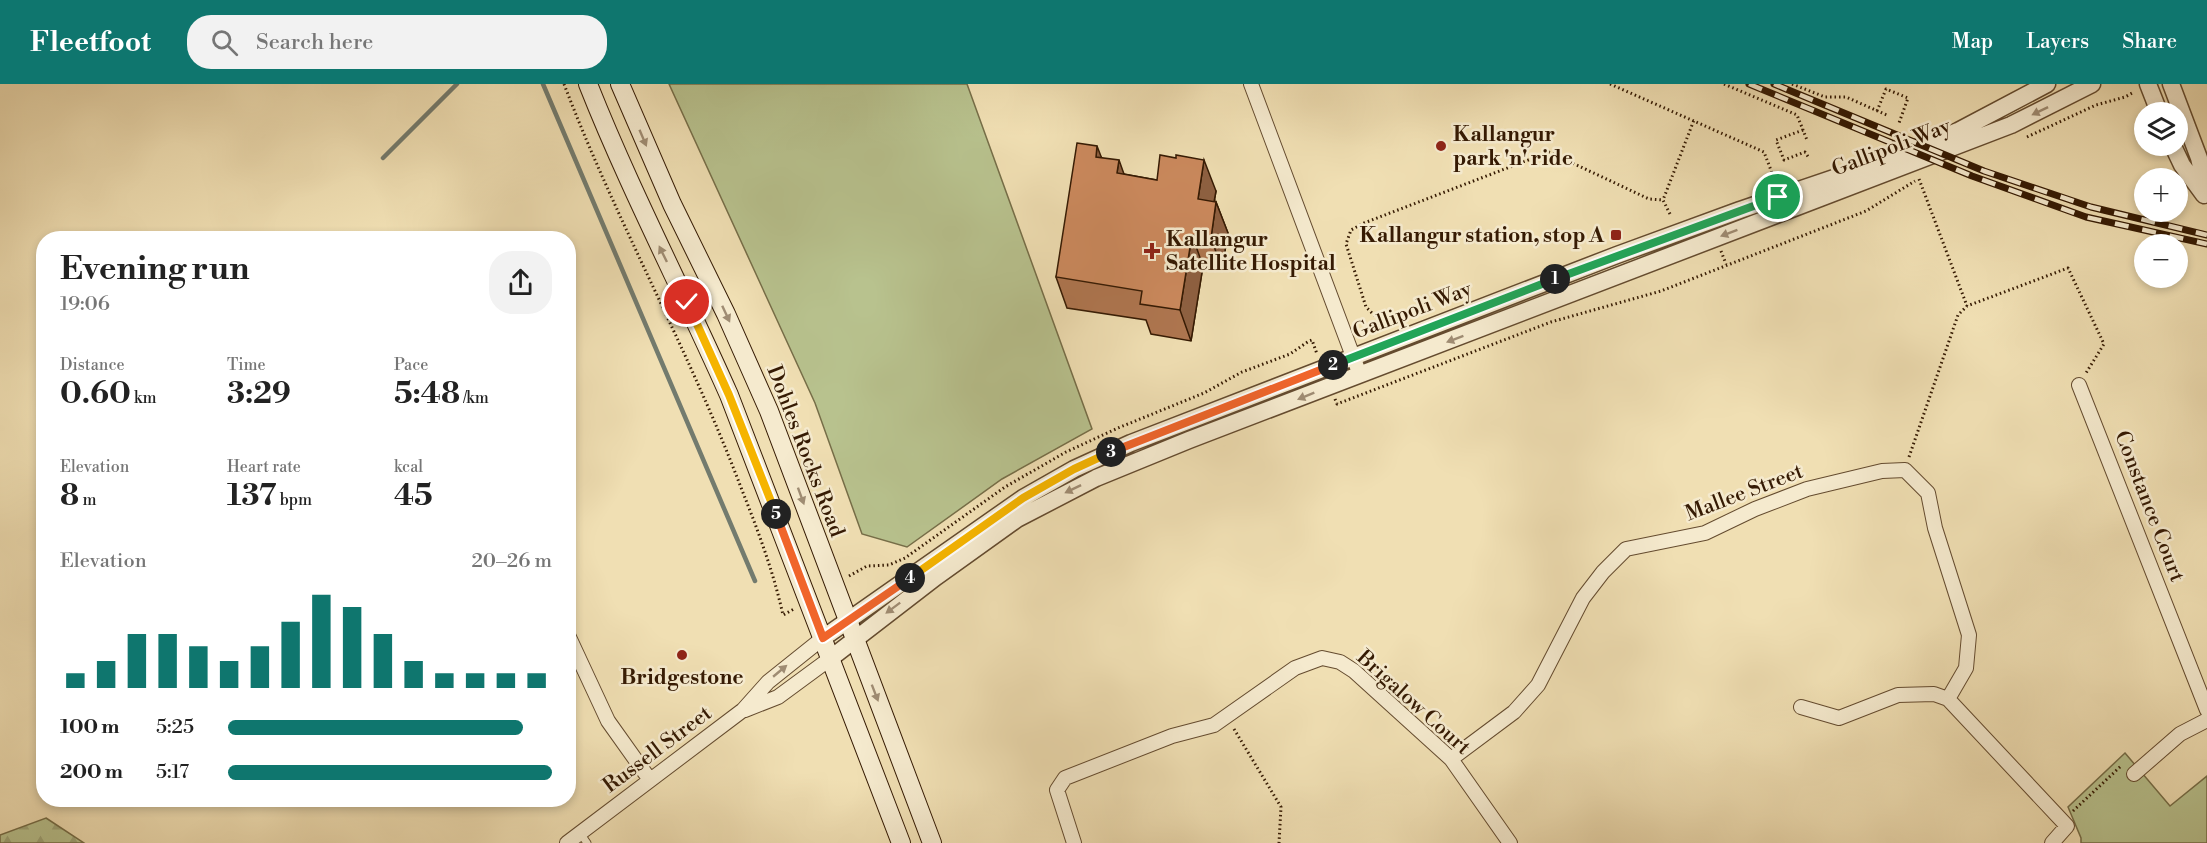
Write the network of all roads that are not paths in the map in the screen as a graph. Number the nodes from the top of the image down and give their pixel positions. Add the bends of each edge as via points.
1 (588, 84) edge
2 (620, 84) edge
3 (1251, 84) edge
4 (2047, 84) edge
5 (2092, 84) edge
6 (2171, 84) edge
7 (2141, 88) edge
8 (2152, 102) edge
9 (2178, 156) edge
10 (2207, 192) edge
11 (2207, 199) edge
12 (1353, 357) junction
13 (1360, 375) junction
14 (2079, 385) road end
15 (848, 620) junction
16 (823, 638) junction
17 (855, 638) junction
18 (576, 651) edge
19 (831, 658) junction
20 (1948, 699) junction
21 (1801, 707) dead end
22 (743, 710) junction
23 (2207, 710) edge
24 (2207, 720) edge
25 (1451, 759) junction
26 (2134, 774) dead end
27 (650, 780) junction
28 (583, 838) edge
29 (567, 843) edge
30 (901, 843) edge
31 (932, 843) edge
32 (1074, 843) edge
33 (1510, 843) edge
34 (2053, 843) edge

16 -> 1 main road via 729,395 633,192
2 -> 15 main road, Dohles Rocks Road via 769,411
3 - 12 street
4 - 12 street, Gallipoli Way via 1958,131 1884,161 1682,231
5 -> 13 street, Gallipoli Way via 2011,125
6 - 10 street via 2199,158
7 - 8 street
9 - 11 street
12 - 13 street
12 - 15 street, Gallipoli Way via 1074,469 999,513
13 -> 17 street, Gallipoli Way via 1126,465 1041,506 990,537
14 - 23 street, Constance Court
15 - 16 street, Gallipoli Way
15 - 17 main road, Dohles Rocks Road
16 - 19 main road
22 -> 16 street, Russell Street via 768,682
17 - 19 street, Gallipoli Way
17 -> 31 main road, Dohles Rocks Road
18 - 27 street via 608,721
19 - 22 street, Russell Street via 778,697
19 - 30 main road
20 - 21 street via 1934,694 1898,695 1839,718
20 - 25 street, Mallee Street via 1966,668 1969,634 1928,494 1905,470 1882,471 1807,489 1705,533 1626,549 1584,598 1538,685 1514,712
20 - 34 street via 2067,826
22 - 27 street, Russell Street
24 - 26 street via 2180,734
25 - 32 street, Brigalow Court via 1354,671 1340,662 1322,658 1295,668 1215,726 1180,733 1065,778 1057,790
25 - 33 street, Brigalow Court
27 - 28 street, Russell Street
28 - 29 street, Russell Street

